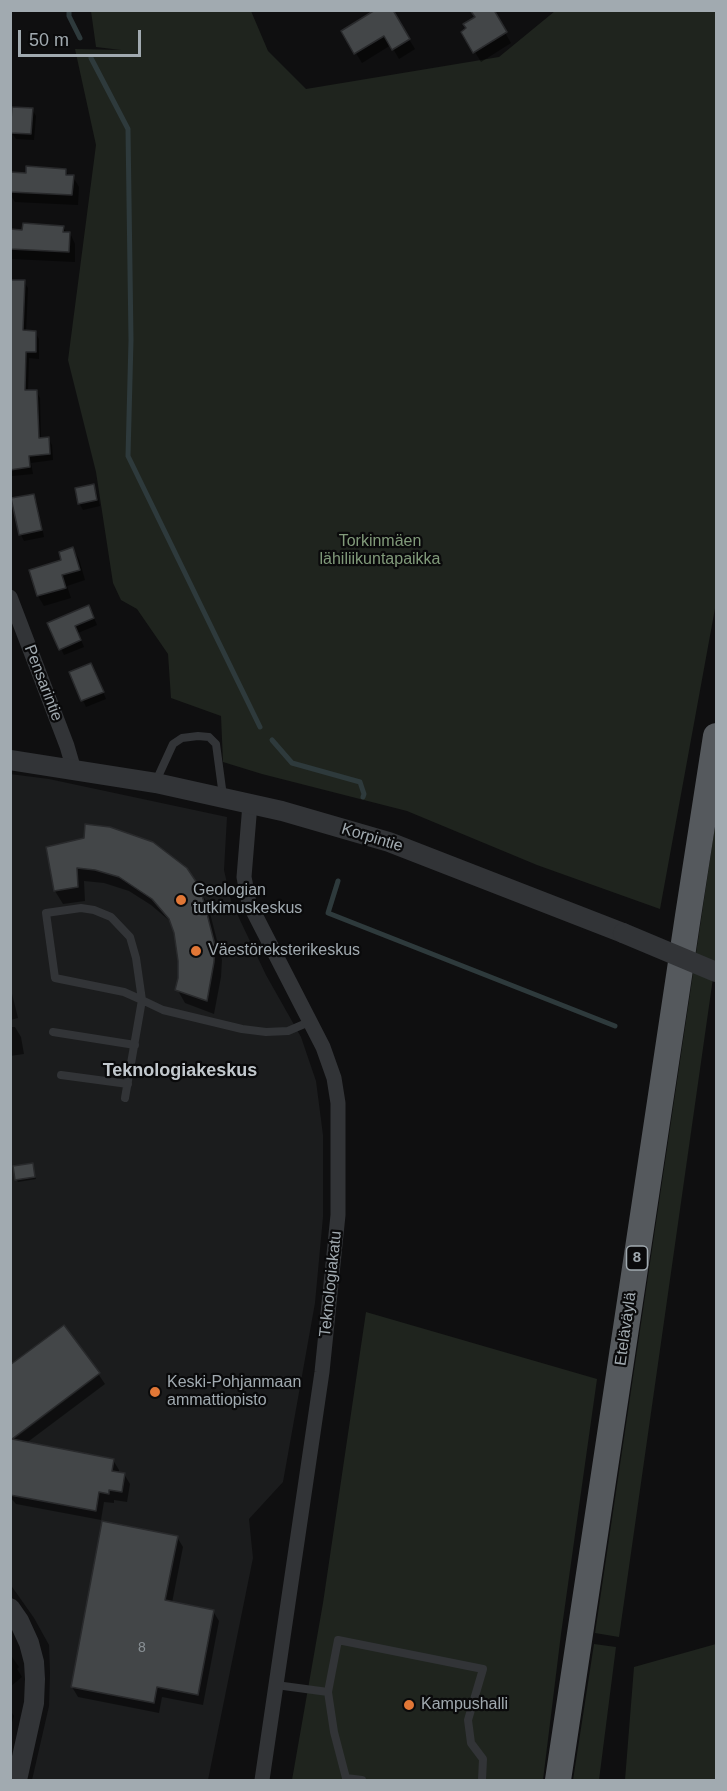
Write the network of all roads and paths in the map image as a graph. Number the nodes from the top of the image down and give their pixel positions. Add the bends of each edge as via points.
1 (10, 597) edge
2 (717, 736) edge
3 (10, 760) edge
4 (74, 770) junction
5 (156, 783) junction
6 (224, 798) junction
7 (250, 804) junction
8 (717, 972) edge
9 (142, 1000) junction
10 (309, 1022) junction
11 (53, 1032) dead end
12 (135, 1045) junction
13 (61, 1075) dead end
14 (128, 1084) junction
15 (125, 1098) dead end
16 (10, 1608) edge
17 (276, 1685) junction
18 (328, 1692) junction
19 (16, 1780) edge
20 (262, 1780) edge
21 (362, 1780) edge
22 (482, 1780) edge
23 (558, 1780) edge

1 - 4 street, Pensarintie
2 - 23 highway, Eteläväylä / 8
3 - 4 street, Korpintie
4 - 5 street, Korpintie
5 - 6 street, Korpintie
5 - 6 lane via 172,744 182,738 209,737 216,744
6 - 7 street, Korpintie
7 - 8 street, Korpintie, bridge via 389,842
7 - 10 street, Teknologiakatu via 244,877 249,903
9 - 9 lane via 123,992 55,978 45,913 81,908 104,914 119,924 132,942
9 - 10 lane via 163,1010 242,1029 288,1031
9 - 12 lane
10 - 17 street, Teknologiakatu via 328,1060 338,1102 338,1215 322,1372
11 - 12 lane
12 - 14 lane
13 - 14 lane
14 - 15 lane
16 - 19 street via 28,1643 36,1679
17 - 18 lane
17 - 20 street, Teknologiakatu
18 - 21 lane via 346,1778
18 - 22 lane via 338,1640 483,1669 468,1720 471,1743 483,1759

